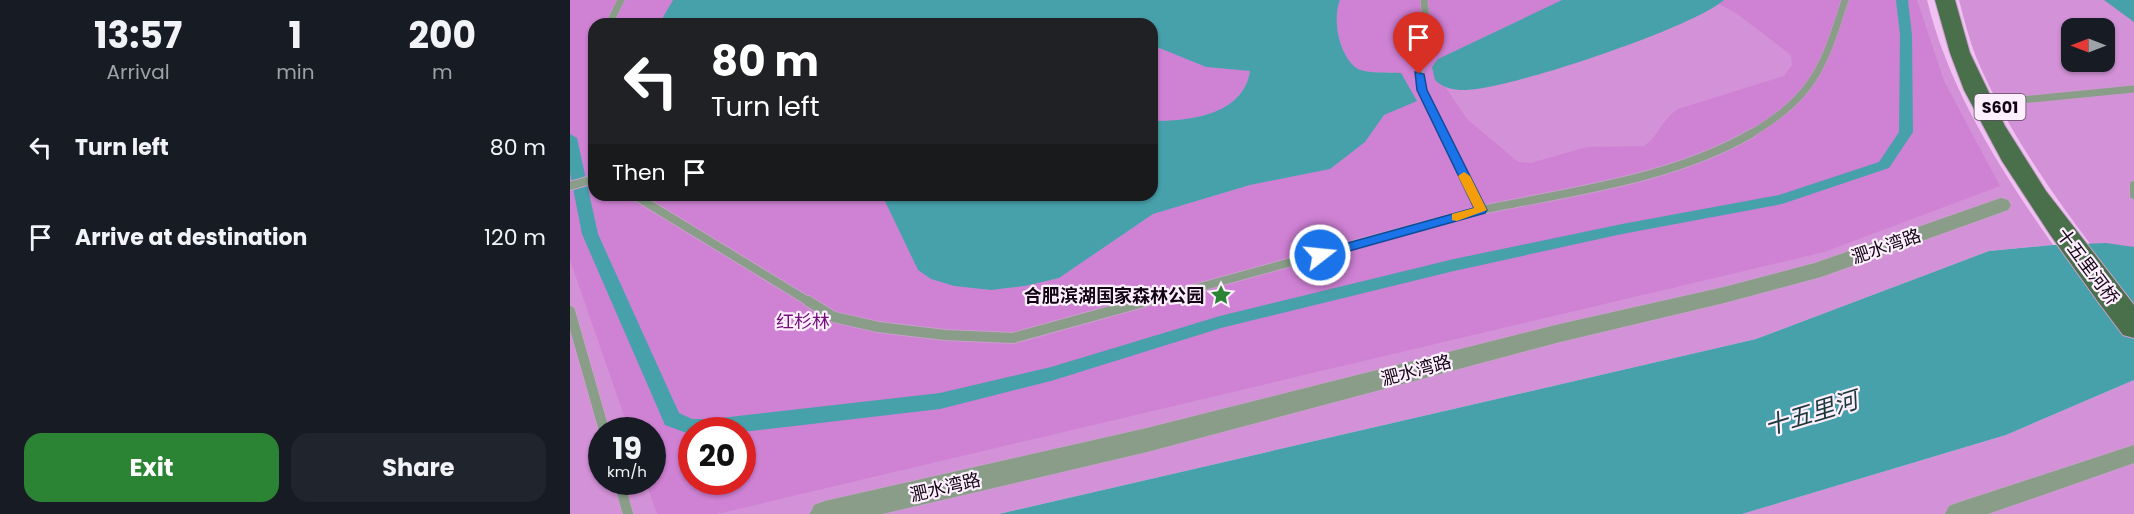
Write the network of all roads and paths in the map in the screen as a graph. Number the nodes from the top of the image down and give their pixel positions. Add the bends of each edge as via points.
1 (621, 0) edge
2 (1424, 0) edge
3 (1845, 0) edge
4 (1945, 0) edge
5 (1959, 0) edge
6 (612, 18) edge
7 (2134, 89) edge
8 (2021, 100) dead end
9 (588, 180) edge
10 (2134, 185) edge
11 (570, 186) edge
12 (2134, 195) edge
13 (644, 201) edge
14 (2001, 205) dead end
15 (2052, 205) junction
16 (1481, 210) junction
17 (2134, 302) edge
18 (570, 311) edge
19 (2134, 327) edge
20 (600, 417) edge
21 (2134, 454) edge
22 (623, 495) edge
23 (628, 514) edge
24 (825, 514) edge
25 (1957, 514) edge

1 - 6 lane
2 - 16 lane via 1428,39 1418,64 1422,90
3 - 16 lane via 1833,42 1808,91 1780,117 1746,138 1656,172
4 - 15 main road, S601 via 1960,54 1992,122
5 - 15 main road, S601 via 1976,56
7 - 8 lane
9 - 11 lane
10 - 12 lane
13 - 16 lane via 834,317 941,336 1012,338
14 - 24 street, 淝水湾路 via 1821,268 1724,295 1560,333 1147,440
15 - 17 main road, 十五里河桥 / S601
15 - 19 main road, 十五里河桥 / S601
18 - 20 lane
21 - 25 street
22 - 23 lane

